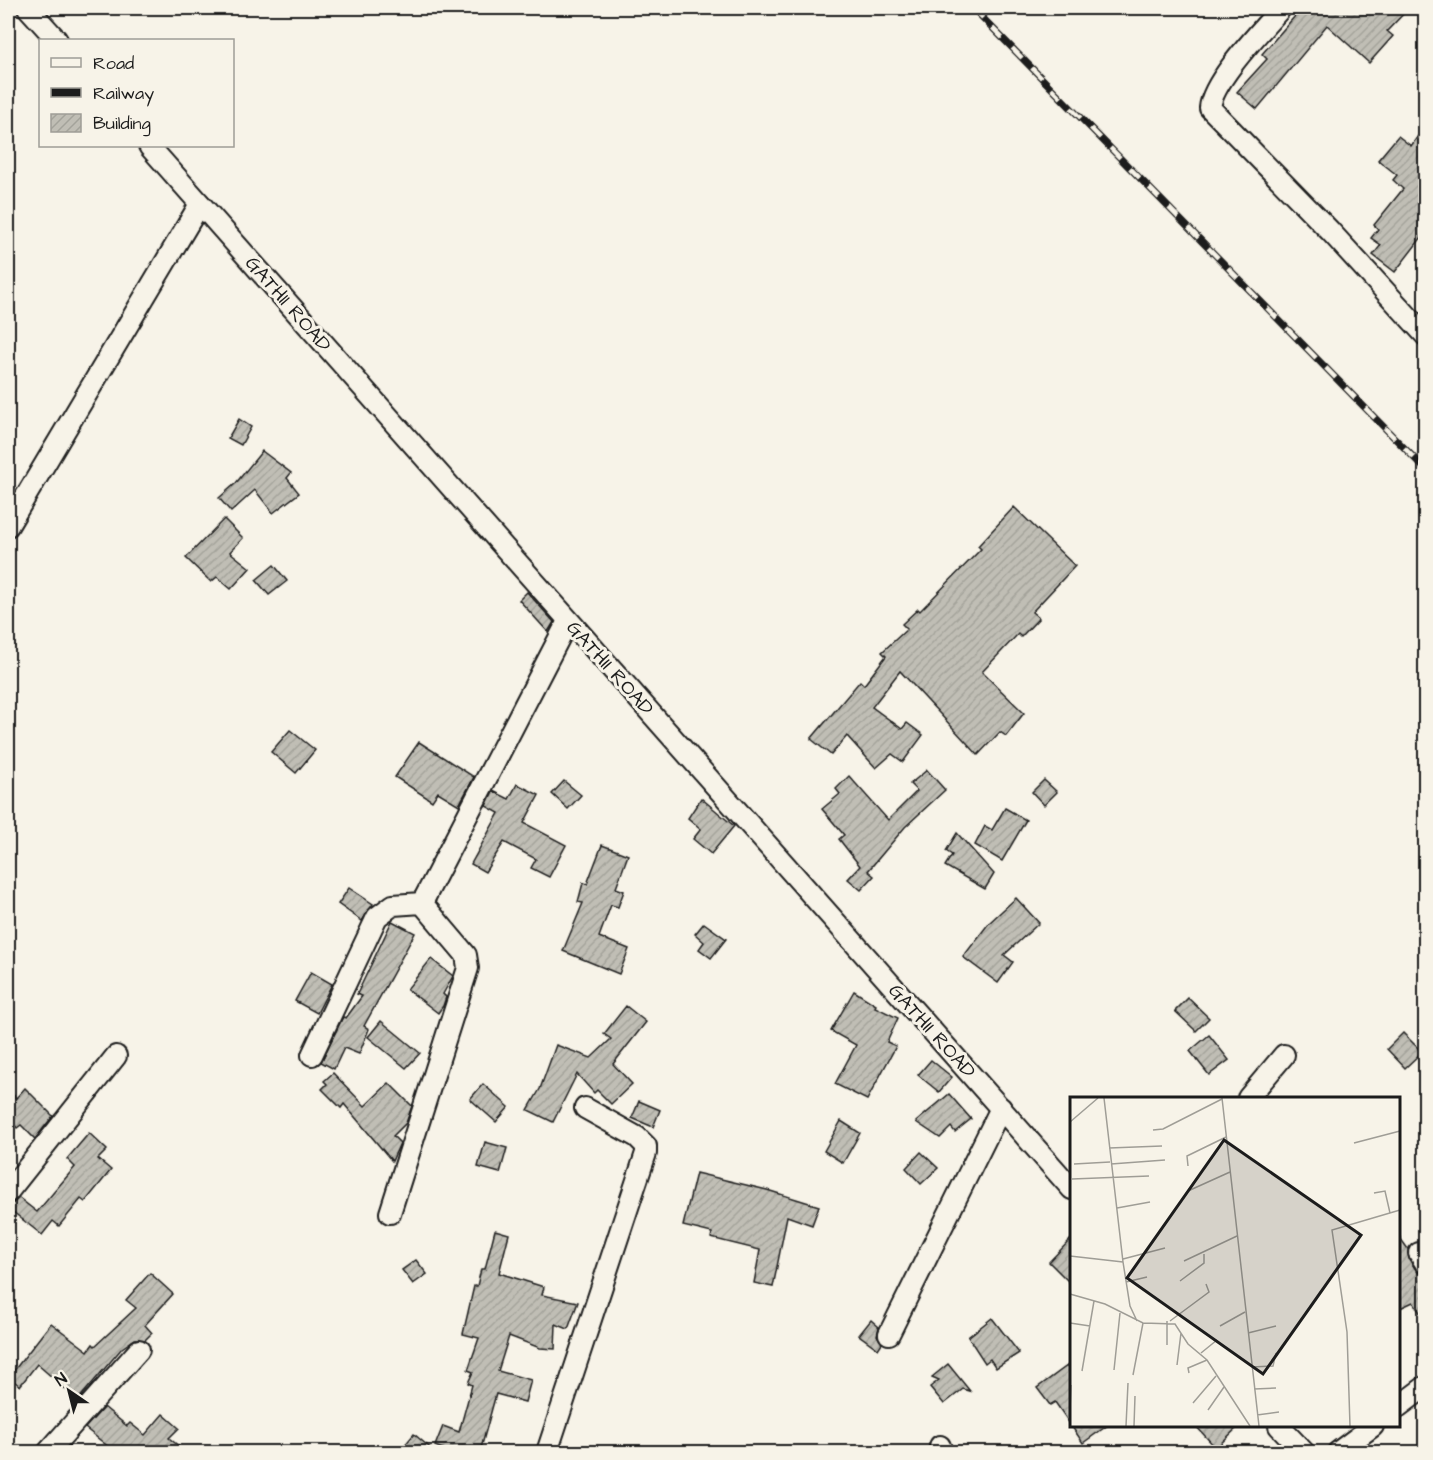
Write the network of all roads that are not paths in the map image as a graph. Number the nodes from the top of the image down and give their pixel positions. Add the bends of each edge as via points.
1 (28, 8) edge
2 (1281, 8) edge
3 (56, 39) edge
4 (150, 147) edge
5 (200, 204) junction
6 (1425, 336) edge
7 (8, 526) edge
8 (568, 621) junction
9 (422, 903) junction
10 (312, 1055) dead end
11 (1284, 1055) dead end
12 (116, 1056) dead end
13 (1249, 1097) edge
14 (585, 1108) dead end
15 (1000, 1108) junction
16 (1070, 1188) edge
17 (8, 1192) edge
18 (390, 1214) dead end
19 (889, 1334) dead end
20 (140, 1350) dead end
21 (1425, 1386) edge
22 (1400, 1405) edge
23 (1281, 1427) edge
24 (1370, 1427) edge
25 (48, 1452) edge
26 (547, 1452) edge
27 (1304, 1452) edge
28 (1338, 1452) edge

1 - 3 street
2 - 6 street via 1218,84 1210,108
4 - 5 street, GATHII ROAD
5 - 7 street
5 - 8 street, GATHII ROAD
8 - 9 street
8 - 15 street, GATHII ROAD
9 - 10 street via 393,905 377,917
9 - 18 street via 466,955 468,969
11 - 13 street
12 - 17 street
14 - 26 street via 638,1137 646,1146 646,1153
15 - 16 street, GATHII ROAD
15 - 19 street
20 - 25 street
21 - 22 street
23 - 27 street
24 - 28 street

